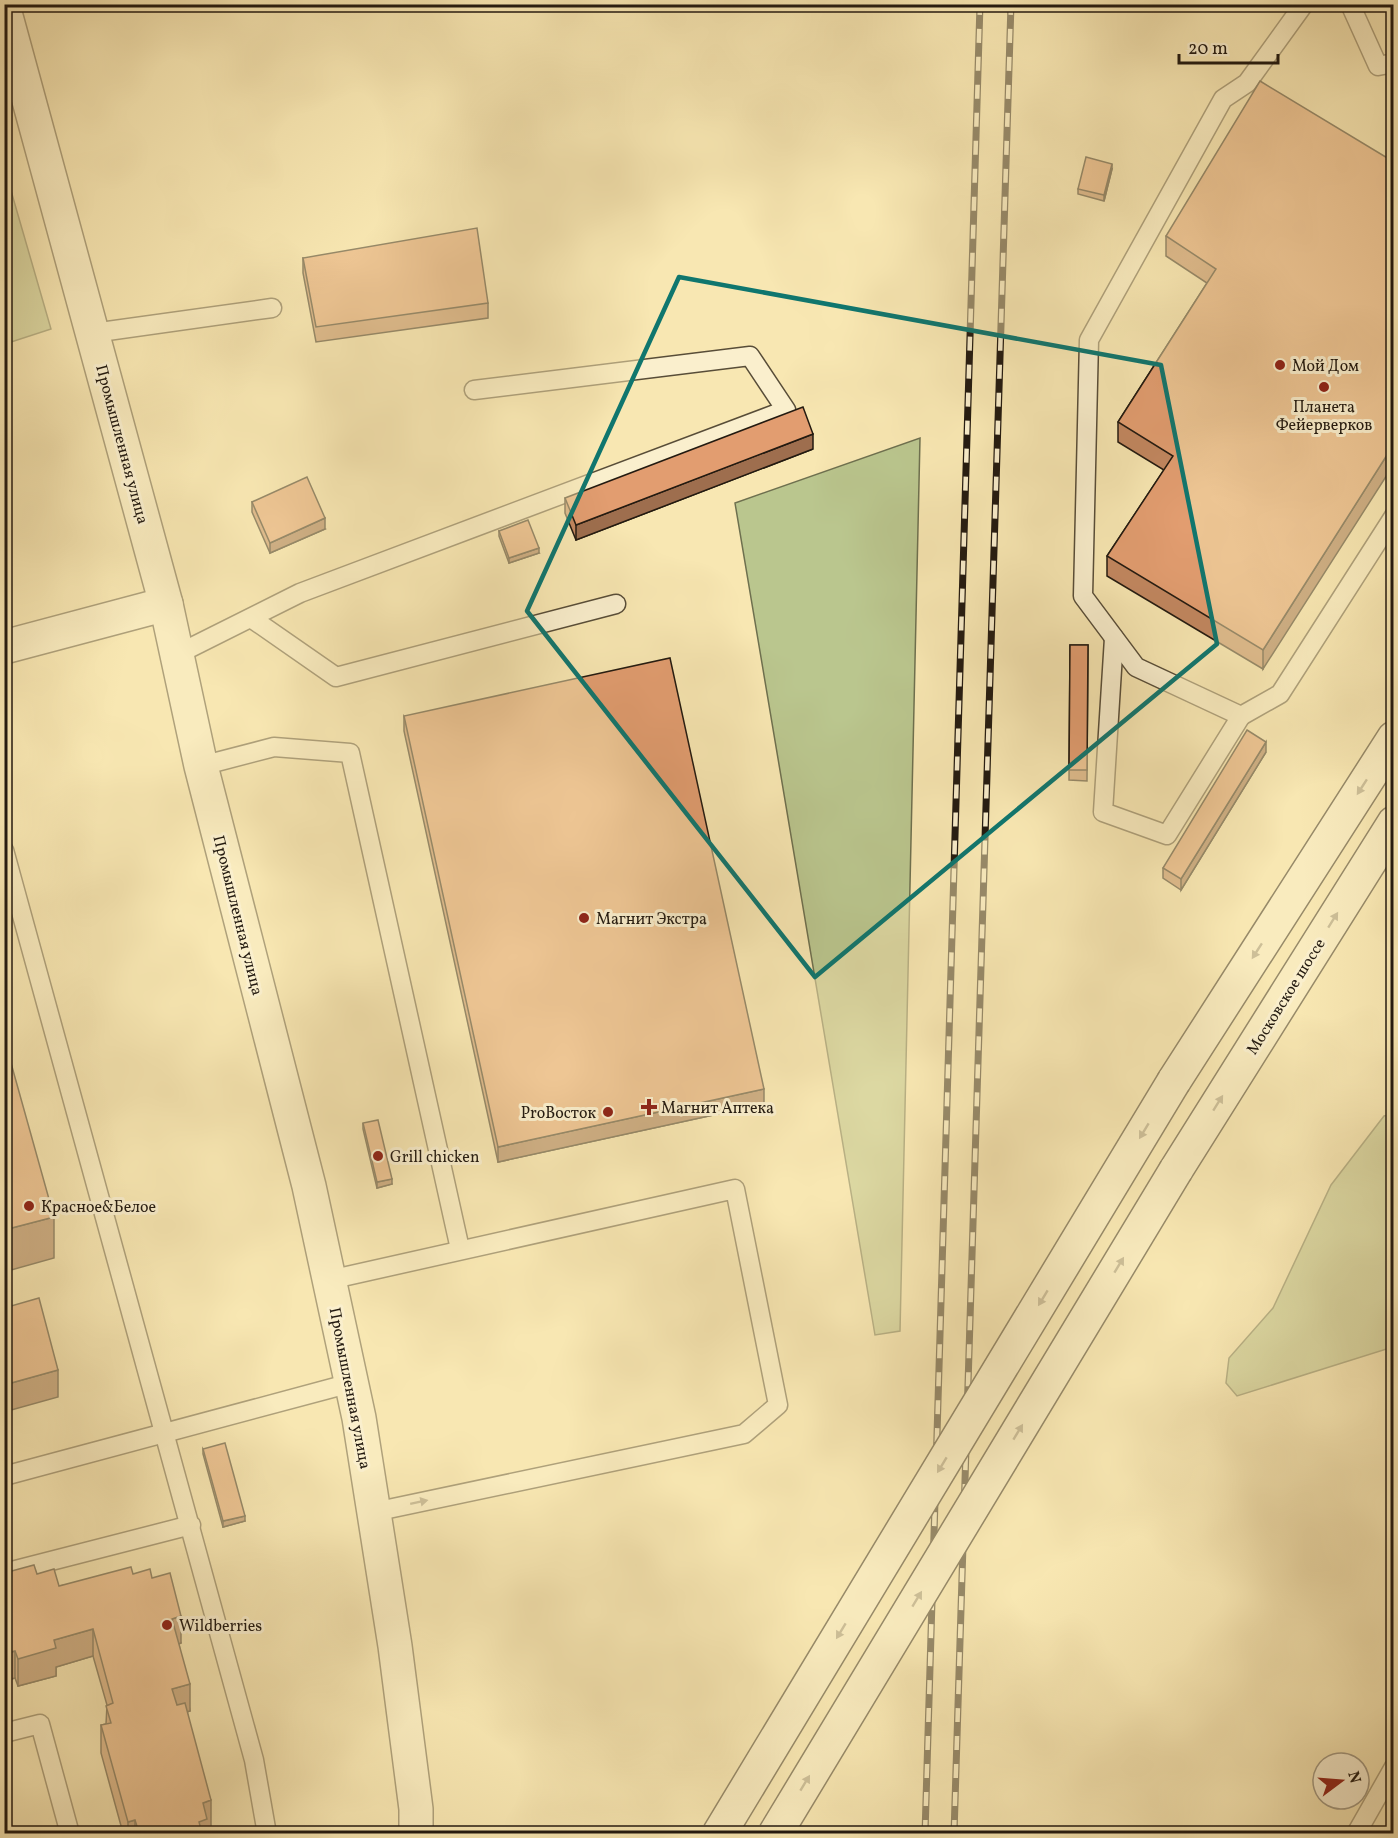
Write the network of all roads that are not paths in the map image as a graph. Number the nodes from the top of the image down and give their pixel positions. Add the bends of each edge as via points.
1 (1304, 4) edge
2 (1350, 4) edge
3 (4, 9) edge
4 (1394, 63) edge
5 (272, 308) dead end
6 (93, 333) junction
7 (474, 390) dead end
8 (1394, 516) edge
9 (166, 604) junction
10 (616, 604) dead end
11 (250, 618) junction
12 (1114, 638) junction
13 (4, 647) edge
14 (178, 654) junction
15 (1241, 716) junction
16 (1394, 738) edge
17 (201, 766) junction
18 (1394, 823) edge
19 (4, 850) edge
20 (460, 1249) junction
21 (329, 1280) junction
22 (351, 1383) junction
23 (166, 1432) junction
24 (4, 1476) edge
25 (374, 1512) junction
26 (191, 1525) junction
27 (4, 1573) edge
28 (4, 1733) edge
29 (1394, 1767) edge
30 (70, 1833) edge
31 (267, 1833) edge
32 (416, 1833) edge
33 (719, 1833) edge
34 (775, 1833) edge
35 (1356, 1833) edge

1 - 12 lane via 1247,83 1223,99 1089,340 1083,596
2 - 4 lane via 1378,66
3 - 6 main road, Промышленная улица
5 - 6 lane
6 - 9 main road, Промышленная улица
7 - 11 lane via 750,356 786,410 300,593
8 - 15 lane via 1280,694
9 - 13 main road
9 - 14 main road, Промышленная улица
10 - 11 lane via 336,677
11 - 14 lane
12 - 15 lane via 1136,667
12 - 15 lane via 1103,812 1167,835
14 - 17 main road, Промышленная улица
16 -> 33 main road, bridge via 1174,1081
17 - 20 lane via 274,747 350,753
17 - 21 main road, Промышленная улица via 309,1186
34 -> 18 main road, Московское шоссе, bridge via 1176,1170
19 - 23 lane
20 - 21 lane
25 -> 20 lane via 744,1434 778,1405 735,1189
21 - 22 main road, Промышленная улица
22 - 23 lane
22 - 25 main road, Промышленная улица
23 - 24 lane
23 - 26 lane
25 - 32 main road, Промышленная улица via 395,1646
26 - 27 lane
26 - 31 lane via 254,1760
28 - 30 lane via 40,1724
29 - 35 lane

